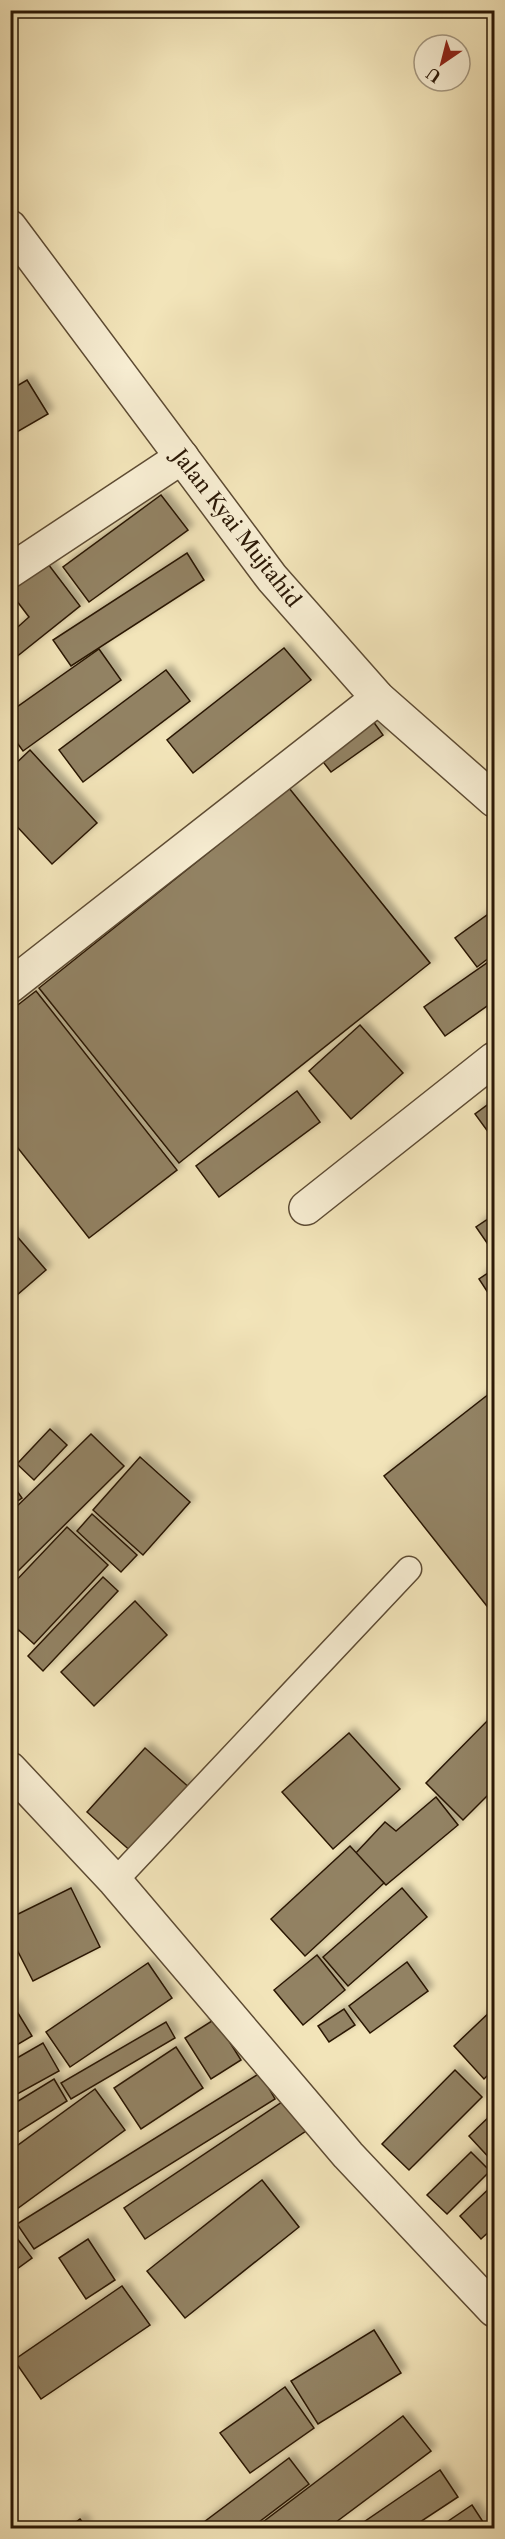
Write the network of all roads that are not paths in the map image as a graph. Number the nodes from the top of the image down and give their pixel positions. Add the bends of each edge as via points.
1 (10, 227) edge
2 (182, 457) junction
3 (10, 571) edge
4 (378, 698) junction
5 (495, 800) edge
6 (10, 986) edge
7 (495, 1059) edge
8 (306, 1208) dead end
9 (409, 1569) dead end
10 (10, 1769) edge
11 (115, 1881) junction
12 (495, 2310) edge

1 - 2 street, Jalan Kyai Mujtahid
2 - 3 street
2 - 4 street, Jalan Kyai Mujtahid via 272,578
4 - 5 street, Jalan Kyai Mujtahid
4 - 6 street
7 - 8 street
9 - 11 lane
10 - 11 street
11 - 12 street via 348,2155

